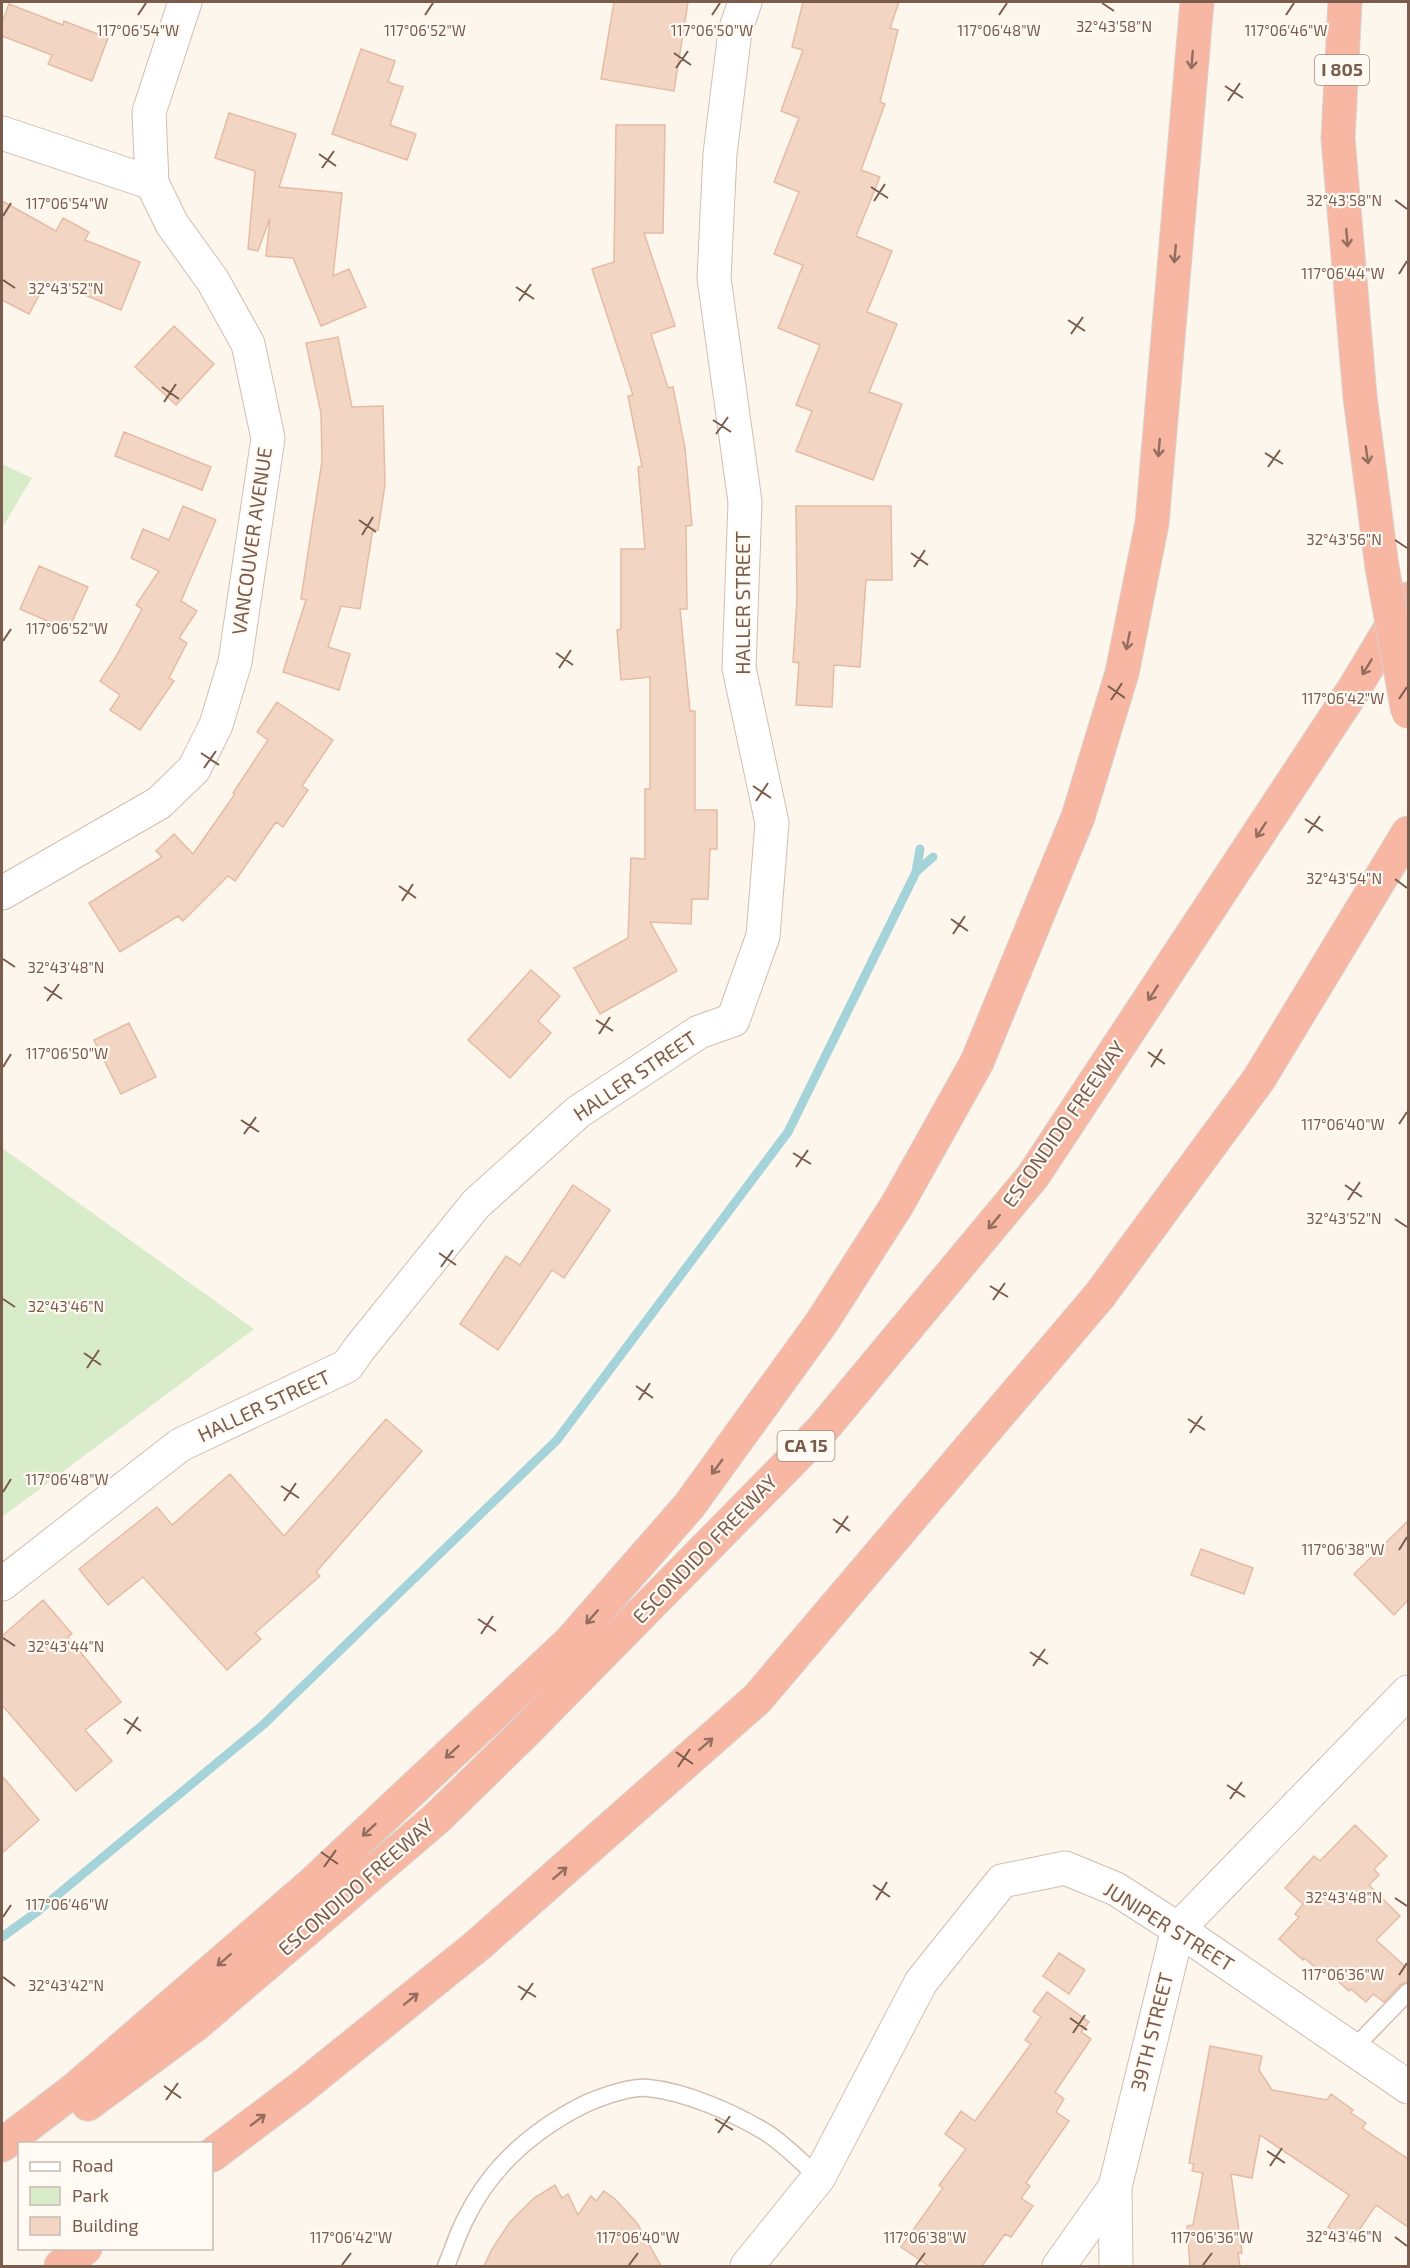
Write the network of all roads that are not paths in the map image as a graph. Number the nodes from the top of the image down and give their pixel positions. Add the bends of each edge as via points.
1 (185, 2) edge
2 (745, 2) edge
3 (1197, 2) edge
4 (1329, 2) edge
5 (1345, 2) edge
6 (2, 133) edge
7 (1338, 138) junction
8 (152, 183) junction
9 (1408, 599) edge
10 (1408, 712) edge
11 (1408, 833) edge
12 (2, 893) edge
13 (2, 1584) edge
14 (1408, 1692) edge
15 (1178, 1929) junction
16 (1408, 1992) edge
17 (1353, 2049) junction
18 (1408, 2087) edge
19 (37, 2142) edge
20 (2, 2145) edge
21 (18, 2153) edge
22 (213, 2154) edge
23 (2, 2162) edge
24 (819, 2177) junction
25 (1114, 2187) junction
26 (83, 2250) edge
27 (61, 2266) edge
28 (446, 2266) edge
29 (747, 2266) edge
30 (1059, 2266) edge
31 (1116, 2266) edge

1 - 8 street, VANCOUVER AVENUE via 149,112
2 - 13 street, HALLER STREET via 735,31 720,154 714,278 745,502 739,668 772,824 763,936 733,1020 699,1032 578,1112 476,1204 347,1366 180,1445
3 -> 20 highway via 1152,523 1124,661 1078,817 977,1062 897,1205 822,1322 689,1506 570,1642 311,1885 74,2090
4 - 7 highway
5 - 7 highway, I 805
6 - 8 street
7 -> 10 highway, I 805, bridge via 1360,397 1382,567
8 - 12 street, VANCOUVER AVENUE via 172,224 213,281 248,344 267,438 235,662 216,725 194,769 159,804
9 -> 19 highway, ESCONDIDO FREEWAY / CA 15 via 1354,689 1033,1176 821,1431 437,1818 195,2025
22 -> 11 highway via 302,2088 478,1945 757,1699 1100,1294 1259,1079
14 - 15 street
15 - 17 street, JUNIPER STREET
15 - 24 street, JUNIPER STREET via 1116,1889 1065,1868 1002,1881 921,1982
15 - 25 street, 39TH STREET
16 - 17 lane
17 - 18 street, JUNIPER STREET
21 - 23 highway
24 - 28 lane via 768,2134 711,2104 647,2087 607,2094 534,2134 510,2156 483,2187
24 - 29 street, JUNIPER STREET
25 - 30 street, 39TH STREET
25 - 31 street
26 - 27 highway

